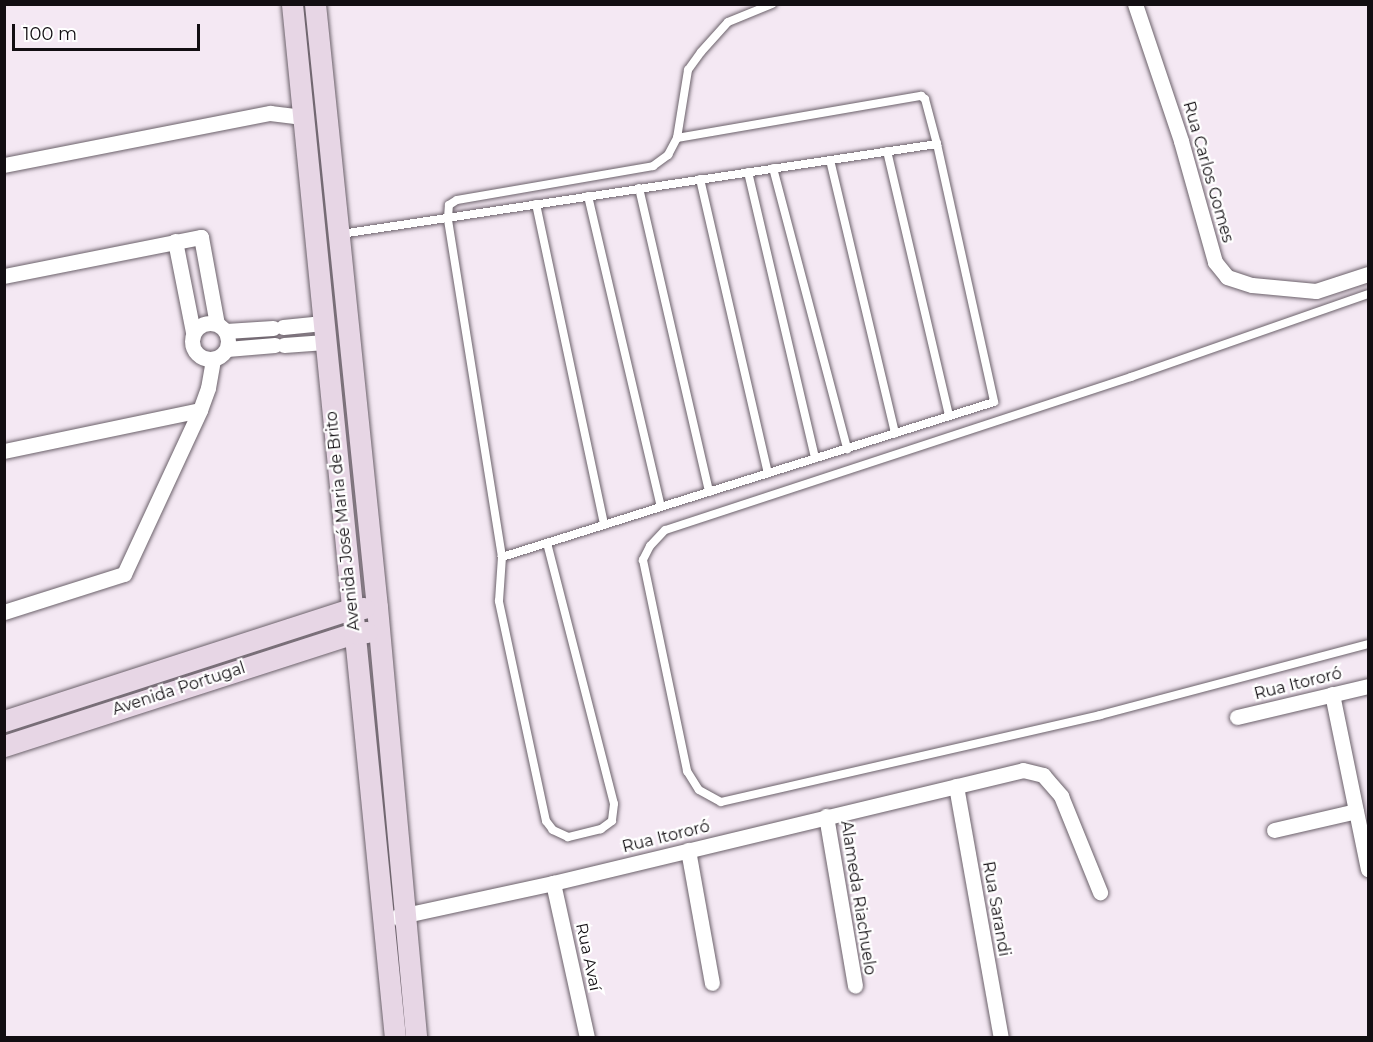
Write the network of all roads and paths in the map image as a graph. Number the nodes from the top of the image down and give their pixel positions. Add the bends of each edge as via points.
1 (292, 4) edge
2 (315, 4) edge
3 (772, 4) edge
4 (1135, 4) edge
5 (303, 117) junction
6 (677, 138) junction
7 (937, 144) junction
8 (887, 151) junction
9 (830, 160) junction
10 (4, 165) edge
11 (773, 168) junction
12 (748, 172) junction
13 (700, 179) junction
14 (639, 188) junction
15 (588, 196) junction
16 (536, 204) junction
17 (448, 218) junction
18 (339, 234) junction
19 (175, 241) junction
20 (1368, 274) edge
21 (4, 276) edge
22 (1368, 294) edge
23 (222, 327) junction
24 (275, 327) junction
25 (194, 332) junction
26 (324, 332) junction
27 (276, 345) junction
28 (227, 349) junction
29 (213, 359) junction
30 (200, 410) junction
31 (949, 416) junction
32 (895, 433) junction
33 (847, 448) junction
34 (4, 451) edge
35 (815, 458) junction
36 (768, 473) junction
37 (709, 492) junction
38 (662, 507) junction
39 (604, 525) junction
40 (547, 543) junction
41 (502, 557) junction
42 (377, 607) junction
43 (351, 609) junction
44 (4, 612) edge
45 (378, 631) junction
46 (354, 633) junction
47 (1368, 644) edge
48 (1368, 686) edge
49 (1332, 694) junction
50 (1237, 717) dead end
51 (4, 721) edge
52 (4, 746) edge
53 (956, 786) junction
54 (1356, 811) junction
55 (826, 816) junction
56 (1274, 830) dead end
57 (688, 850) junction
58 (1368, 869) edge
59 (553, 883) junction
60 (1100, 892) dead end
61 (406, 916) junction
62 (384, 919) junction
63 (712, 983) dead end
64 (855, 986) dead end
65 (395, 1038) edge
66 (416, 1038) edge
67 (587, 1038) edge
68 (1001, 1038) edge

1 - 5 main road, Avenida José Maria de Brito
2 - 18 main road, Avenida José Maria de Brito
3 - 6 lane via 728,22 688,70
4 - 20 street, Rua Carlos Gomes via 1178,130 1215,262 1227,277 1252,285 1316,291
5 - 10 street via 270,113
5 - 26 main road, Avenida José Maria de Brito
6 - 7 lane via 921,96
6 - 17 lane via 668,155 653,166 456,200 449,205
7 - 8 lane
7 - 31 lane via 996,400
8 - 9 lane
8 - 31 lane
9 - 11 lane
9 - 32 lane
11 - 12 lane
11 - 33 lane
12 - 13 lane
12 - 35 lane
13 - 14 lane
13 - 36 lane
14 - 15 lane
14 - 37 lane
15 - 16 lane
15 - 38 lane
16 - 17 lane
16 - 39 lane
17 - 18 lane
17 - 41 lane
18 - 42 main road, Avenida José Maria de Brito
19 - 21 street
19 - 23 street via 201,237
19 - 25 street
22 - 47 lane via 1131,377 664,530 643,560 687,771 699,790 721,802 1100,715
23 - 24 street
23 - 25 street via 201,324
23 - 28 street
24 - 26 street
24 - 27 street
25 - 29 street via 192,344 197,354
26 - 27 street
26 - 43 main road, Avenida José Maria de Brito
27 - 28 street
28 - 29 street
29 - 30 street
30 - 34 street
30 - 44 street via 124,574
31 - 32 lane
32 - 33 lane
33 - 35 lane
35 - 36 lane
36 - 37 lane
37 - 38 lane
38 - 39 lane
39 - 40 lane
40 - 41 lane
40 - 41 lane via 614,804 612,821 601,830 568,837 553,830 546,821 499,602
42 - 43 main road, Avenida Portugal
42 - 45 main road, Avenida José Maria de Brito
43 - 46 main road, Avenida José Maria de Brito
43 - 51 main road, Avenida Portugal
45 - 46 main road, Avenida Portugal
45 - 61 main road, Avenida José Maria de Brito
46 - 52 main road, Avenida Portugal
46 - 62 main road, Avenida José Maria de Brito
48 - 49 street, Rua Itororó
49 - 50 street, Rua Itororó
49 - 54 street
53 - 55 street, Rua Itororó
53 - 60 street, Rua Itororó via 1023,770 1043,776 1061,796
53 - 68 street, Rua Sarandi
54 - 56 street
54 - 58 street
55 - 57 street, Rua Itororó
55 - 64 street, Alameda Riachuelo
57 - 59 street, Rua Itororó
57 - 63 street
59 - 61 street, Rua Itororó
59 - 67 street, Rua Avaí
61 - 62 street, Rua Itororó
61 - 66 main road, Avenida José Maria de Brito
62 - 65 main road, Avenida José Maria de Brito

